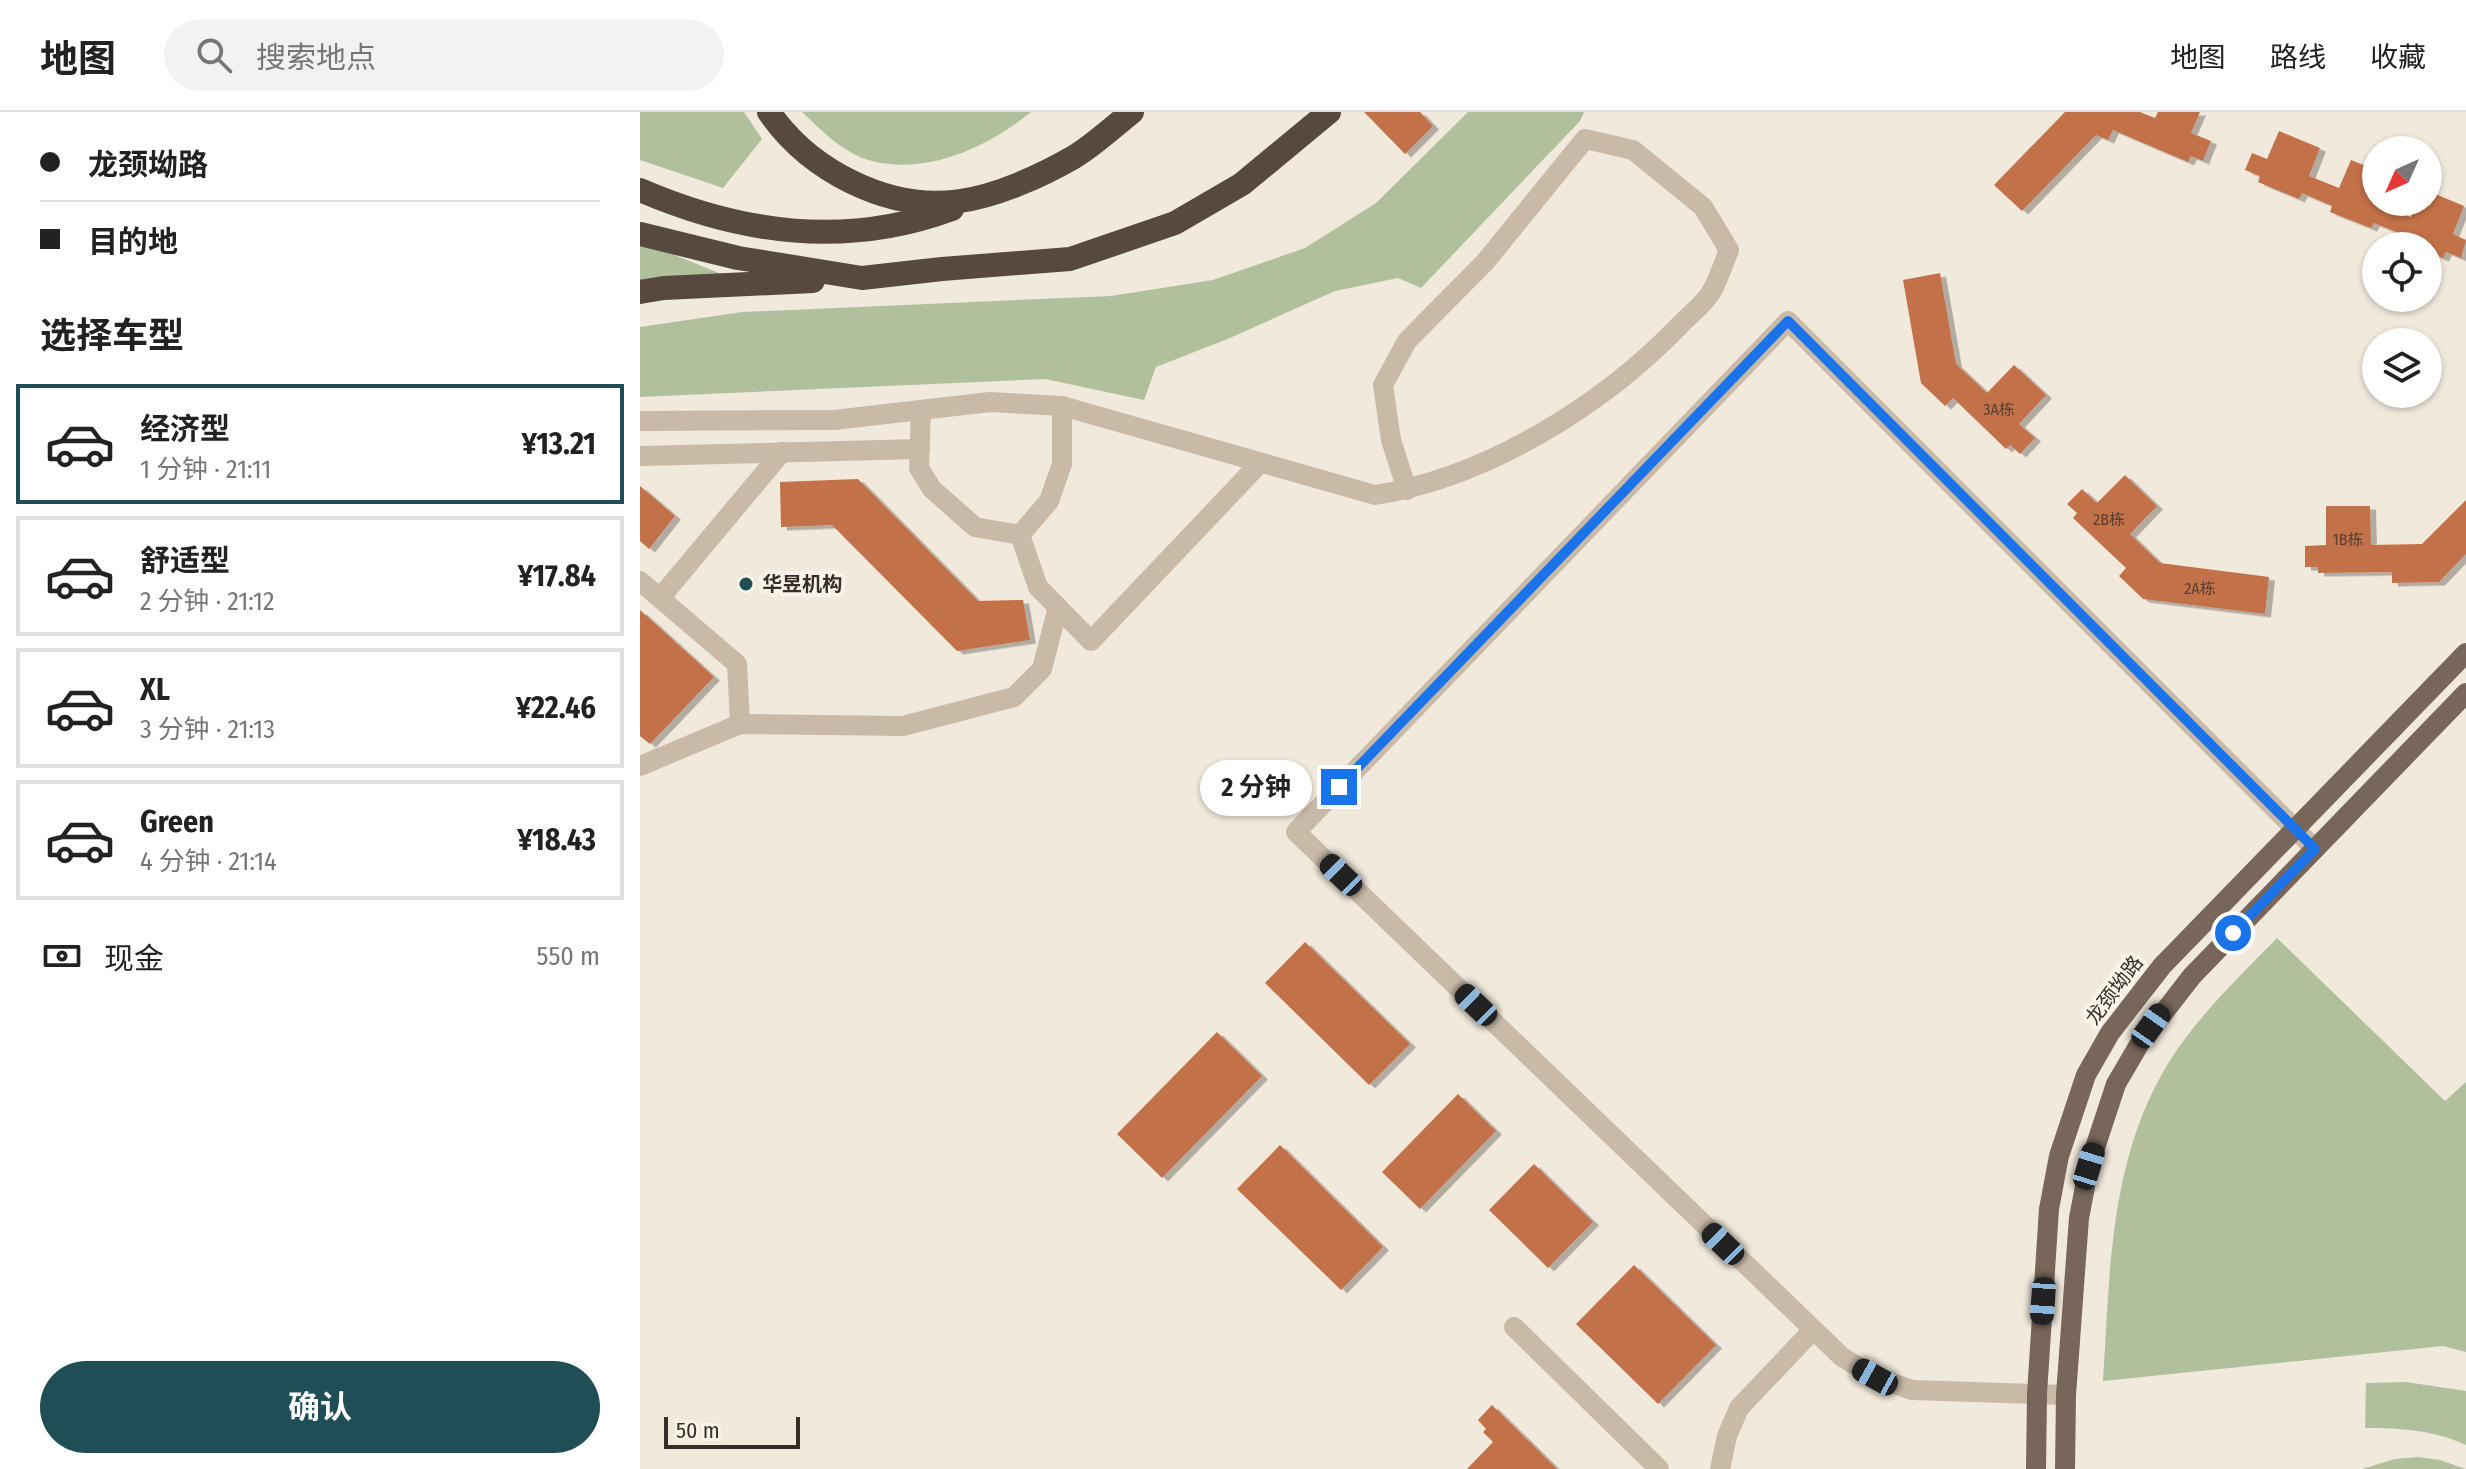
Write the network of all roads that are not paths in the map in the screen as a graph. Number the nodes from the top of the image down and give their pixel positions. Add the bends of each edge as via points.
1 (769, 112) edge
2 (1132, 112) edge
3 (1329, 112) edge
4 (640, 190) edge
5 (992, 194) junction
6 (640, 234) edge
7 (862, 278) junction
8 (640, 292) edge
9 (1062, 406) junction
10 (921, 410) junction
11 (640, 421) edge
12 (920, 449) junction
13 (782, 452) junction
14 (641, 456) edge
15 (1260, 463) junction
16 (1407, 490) junction
17 (1020, 535) junction
18 (640, 581) edge
19 (660, 598) junction
20 (1058, 607) junction
21 (2466, 653) edge
22 (2466, 693) edge
23 (740, 724) junction
24 (640, 766) edge
25 (2295, 829) junction
26 (2315, 849) junction
27 (1514, 1327) dead end
28 (1813, 1330) junction
29 (2037, 1394) junction
30 (2066, 1395) junction
31 (1659, 1469) edge
32 (1720, 1469) edge
33 (2036, 1469) edge
34 (2065, 1469) edge

1 - 5 highway via 803,149 844,179 881,194 957,202
2 - 5 highway via 1075,157
3 - 7 highway via 1242,184 1175,223 1070,259
4 - 5 highway via 746,226 851,232 932,217
6 - 7 highway via 738,258
7 - 8 highway
9 - 10 street via 990,402
9 - 15 street
9 - 17 street via 1062,464 1049,501
10 - 11 street via 834,420
10 - 12 street
12 - 13 street
12 - 17 street via 919,468 932,489 975,527
13 - 14 street
13 - 19 street
15 - 16 street via 1375,495
15 - 20 street via 1091,641
16 - 16 street via 1391,440 1383,385 1407,341 1486,261 1585,139 1633,150 1703,207 1729,250 1711,293 1660,346 1603,393 1542,433
17 - 20 street via 1038,587
18 - 19 street
19 - 23 street via 737,664
20 - 23 street via 1042,669 1014,697 903,726
21 - 25 main road, 龙颈坳路
22 - 26 main road
23 - 24 street
25 - 26 street
25 - 28 street via 1788,321 1318,809 1296,832
25 - 29 main road, 龙颈坳路 via 2162,966 2110,1033 2086,1075 2059,1156 2049,1209
26 - 30 main road via 2192,976 2116,1084 2089,1166 2079,1218
27 - 31 street
28 - 29 street via 1850,1363 1893,1385 1931,1392
28 - 32 street via 1739,1408
29 - 30 street
29 - 33 main road, 龙颈坳路
30 - 34 main road

